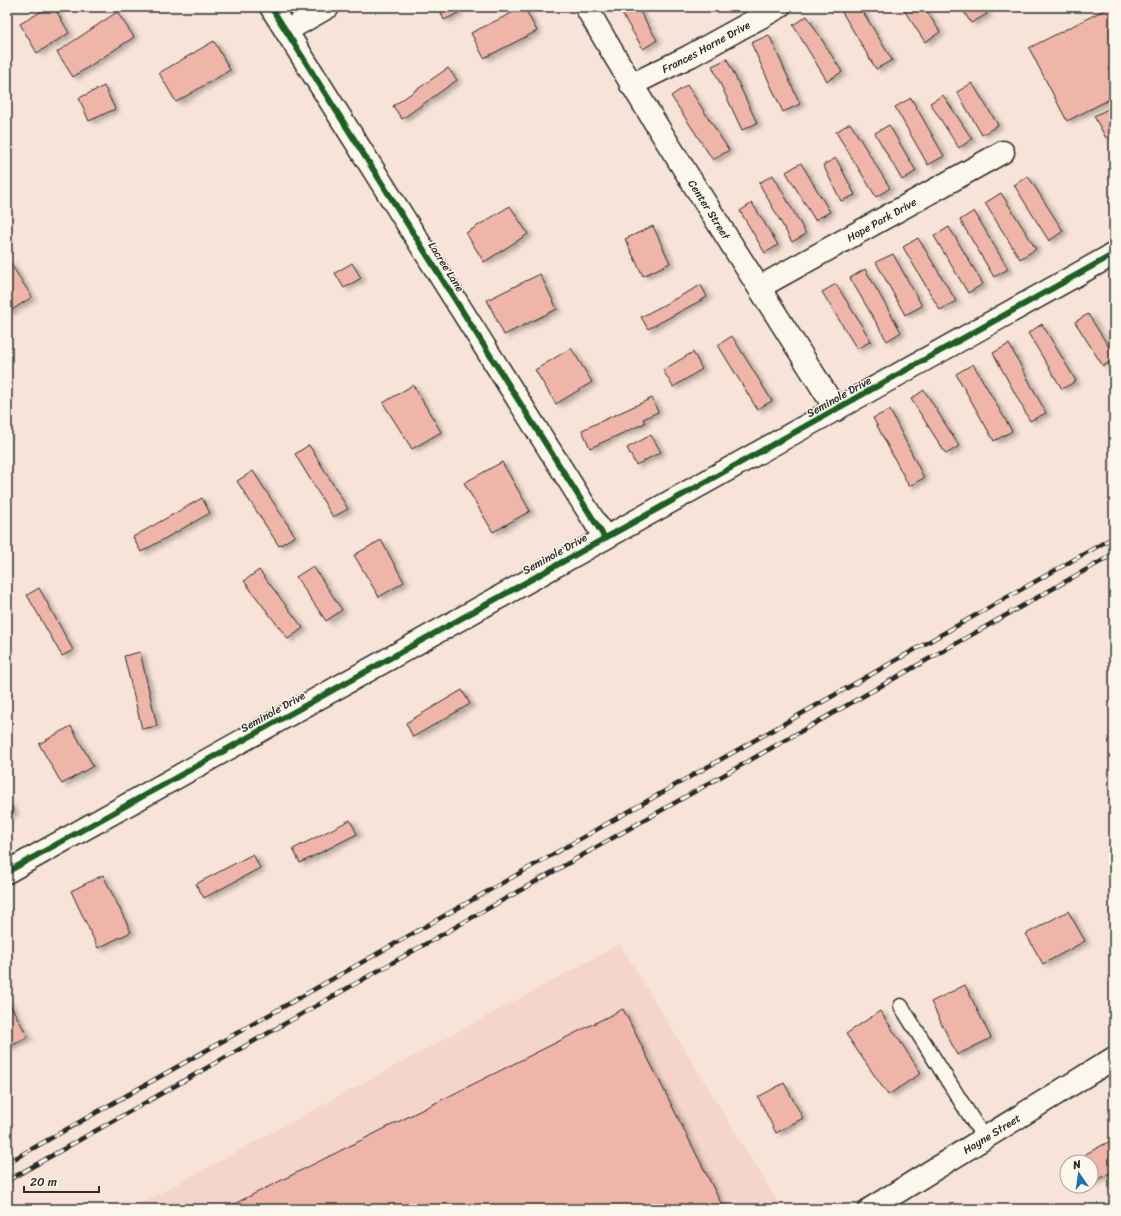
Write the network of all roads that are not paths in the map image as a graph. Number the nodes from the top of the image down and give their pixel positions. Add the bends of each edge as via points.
1 (270, 7) edge
2 (328, 7) edge
3 (586, 7) edge
4 (779, 7) edge
5 (286, 31) junction
6 (631, 85) junction
7 (1003, 152) dead end
8 (1114, 254) edge
9 (760, 287) junction
10 (836, 410) junction
11 (605, 538) junction
12 (7, 872) edge
13 (902, 1006) dead end
14 (1114, 1058) edge
15 (984, 1138) junction
16 (870, 1209) edge

1 - 5 street, Lacree Lane
2 - 5 street
3 - 6 street, Center Street
4 - 6 street, Frances Horne Drive
5 - 11 street, Lacree Lane
6 - 9 street, Center Street
7 - 9 street, Hope Park Drive
8 - 10 street, Seminole Drive
9 - 10 street, Center Street
10 - 11 street, Seminole Drive
11 - 12 street, Seminole Drive
13 - 15 lane
14 - 15 street, Hayne Street
15 - 16 street, Hayne Street

